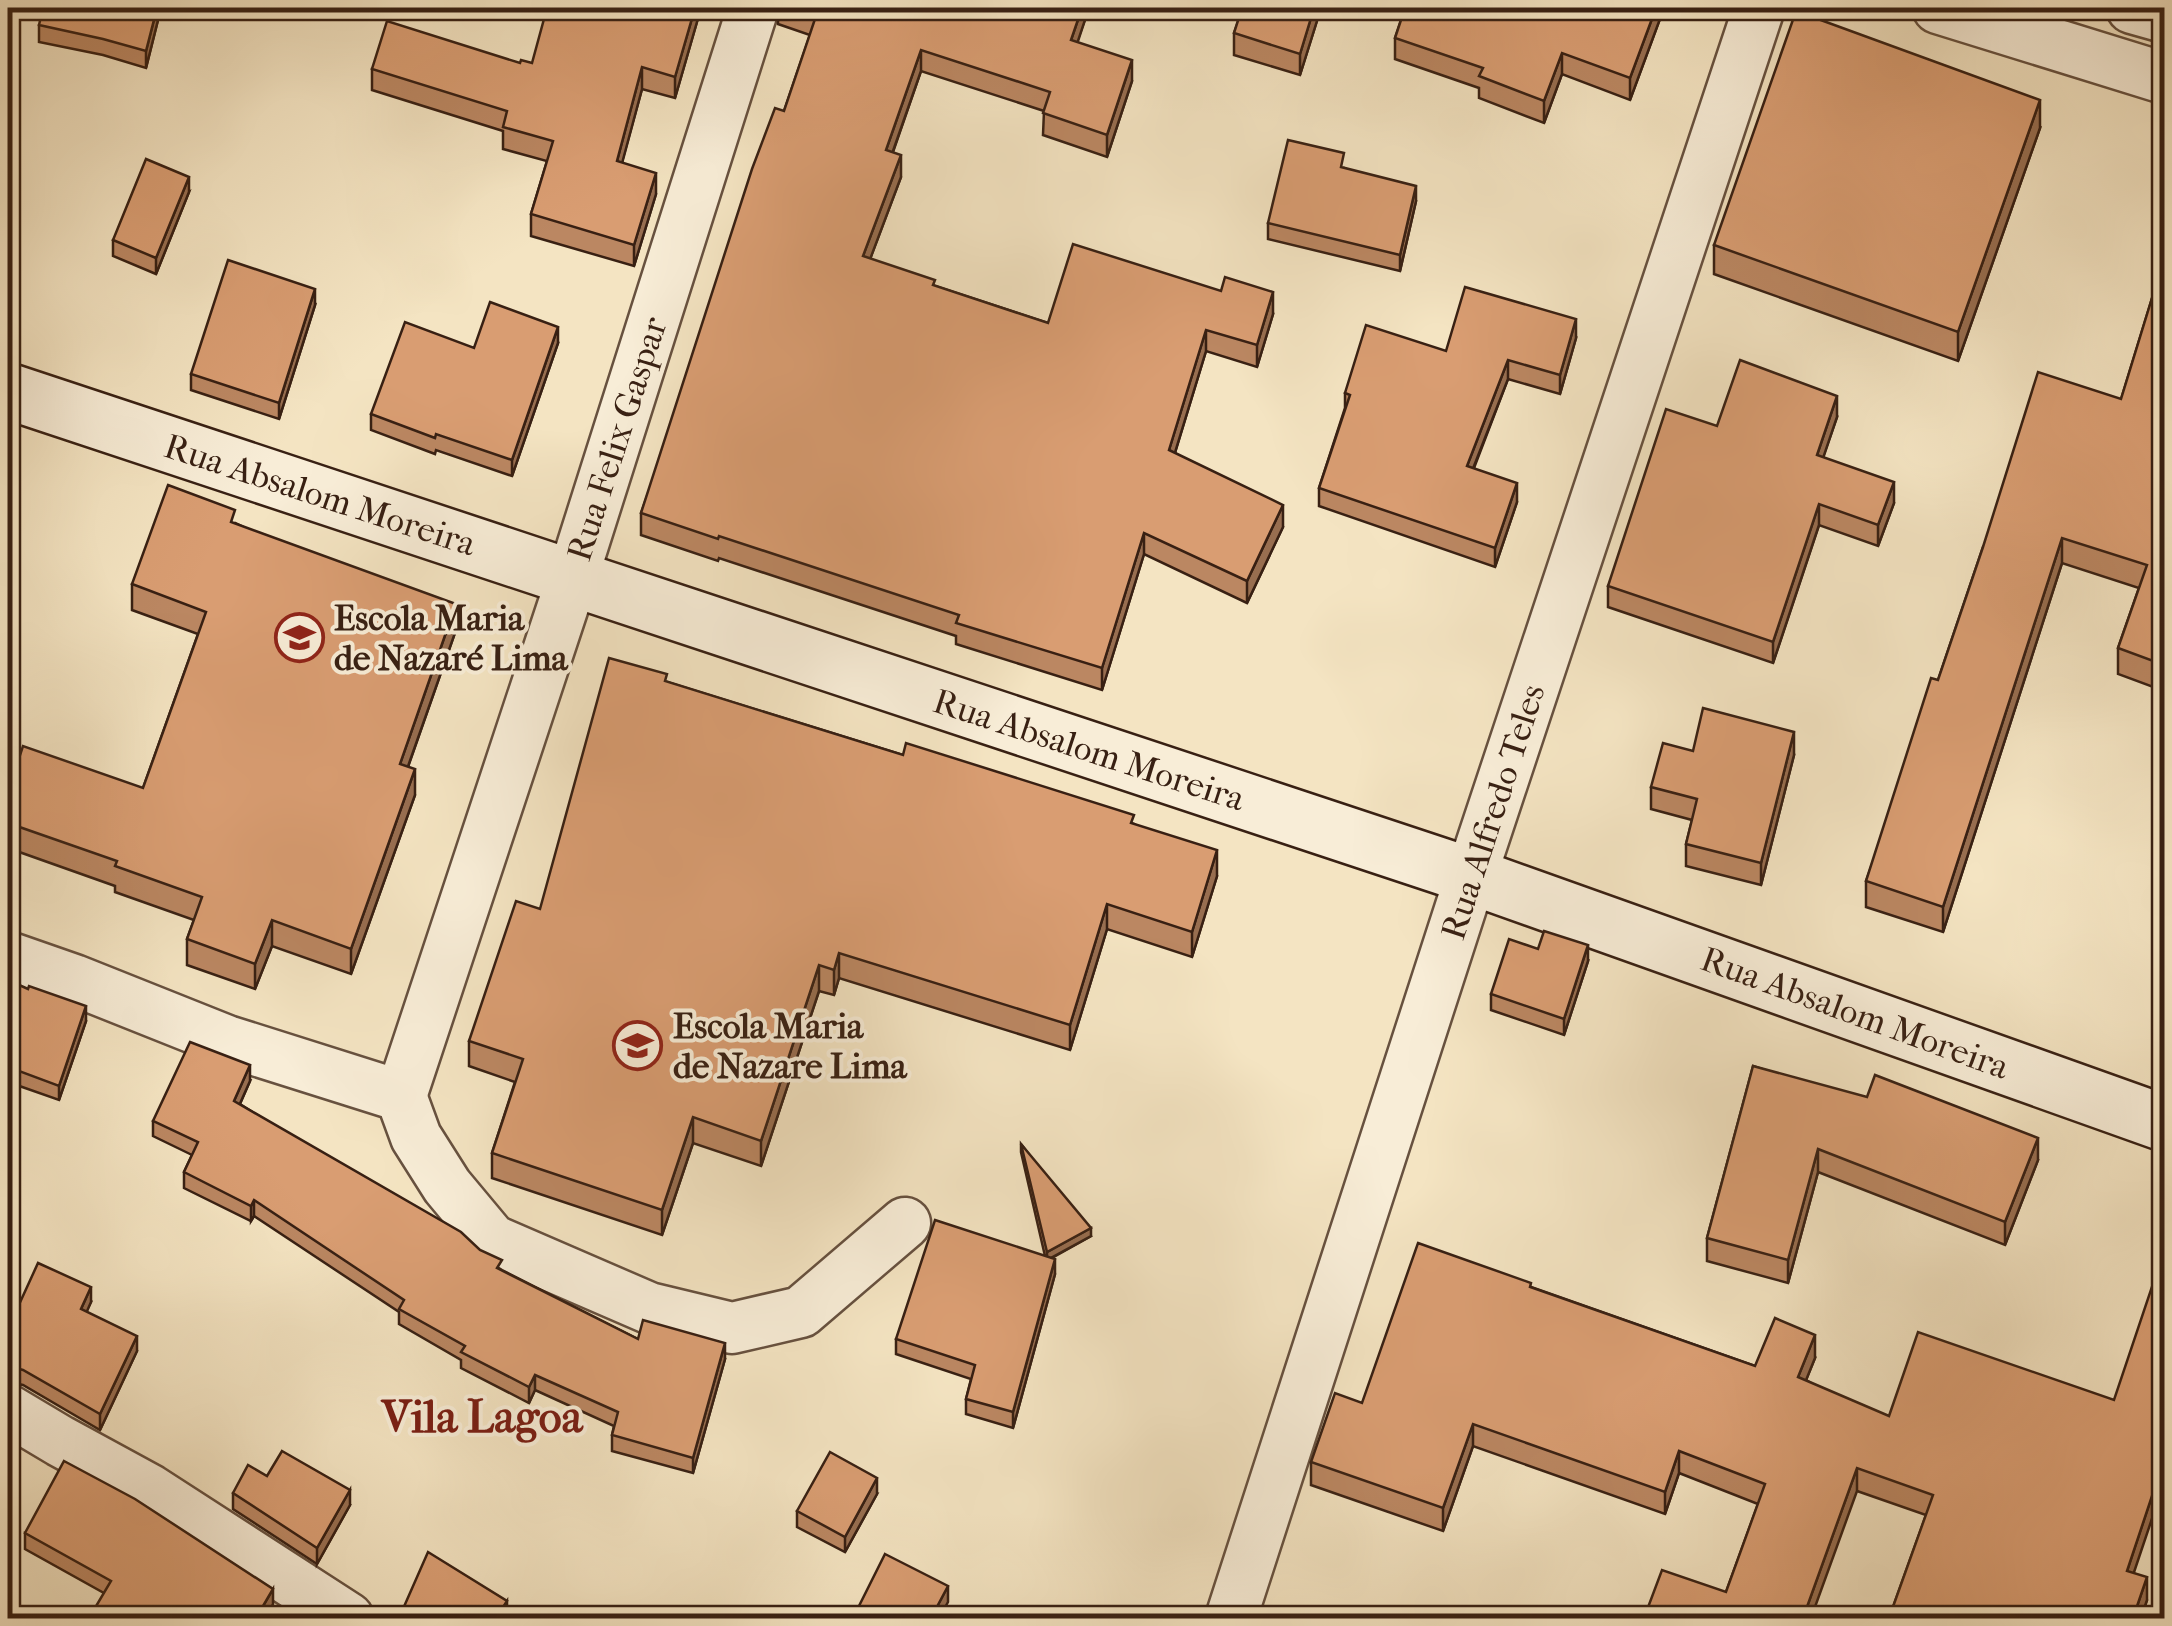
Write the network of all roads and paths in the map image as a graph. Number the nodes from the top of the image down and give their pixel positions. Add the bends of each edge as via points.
1 (753, 8) edge
2 (1759, 8) edge
3 (1938, 8) edge
4 (2132, 8) edge
5 (2164, 18) edge
6 (2164, 78) edge
7 (8, 390) edge
8 (572, 580) junction
9 (1472, 876) junction
10 (8, 956) edge
11 (402, 1096) junction
12 (2164, 1124) edge
13 (905, 1223) dead end
14 (8, 1410) edge
15 (348, 1618) edge
16 (1232, 1618) edge

1 - 8 street, Rua Felix Gaspar
2 - 9 street, Rua Alfredo Teles
3 - 6 street
4 - 5 street
7 - 8 street, Rua Absalom Moreira
8 - 9 street, Rua Absalom Moreira
8 - 11 street, Rua Felix Gaspar
9 - 12 street, Rua Absalom Moreira
9 - 16 street, Rua Alfredo Teles
10 - 11 street via 227,1042
11 - 13 street via 416,1138 492,1240 649,1308 732,1328 801,1312
14 - 15 street via 150,1490

